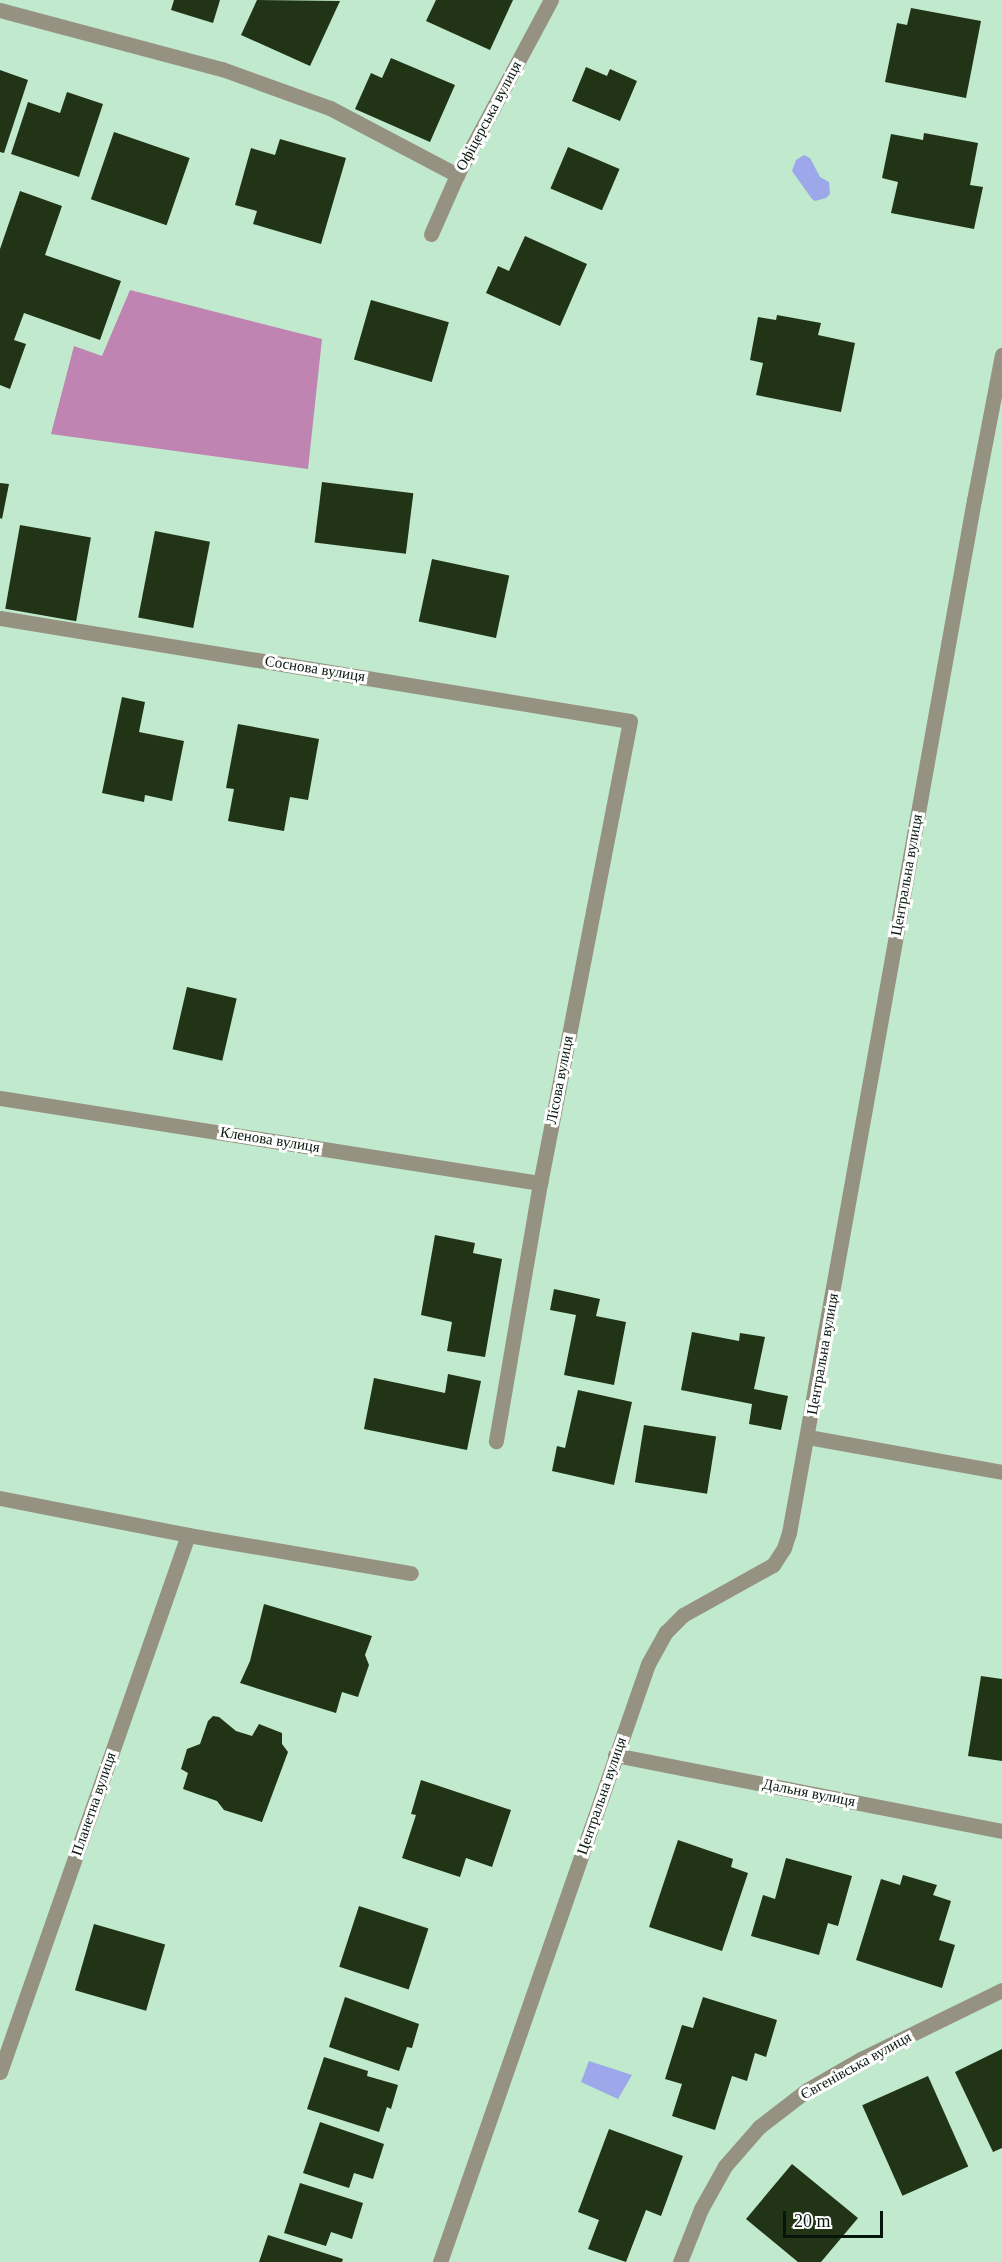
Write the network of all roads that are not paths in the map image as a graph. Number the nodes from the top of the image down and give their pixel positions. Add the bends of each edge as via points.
1 (552, 0) edge
2 (0, 10) edge
3 (457, 175) junction
4 (431, 234) dead end
5 (1002, 355) edge
6 (0, 618) edge
7 (630, 721) joint
8 (0, 1098) edge
9 (540, 1183) junction
10 (808, 1437) junction
11 (496, 1441) dead end
12 (1002, 1472) edge
13 (0, 1498) edge
14 (188, 1535) junction
15 (411, 1573) dead end
16 (615, 1755) junction
17 (1002, 1832) edge
18 (1002, 1990) edge
19 (0, 2072) edge
20 (440, 2262) edge
21 (680, 2262) edge

1 - 3 street, Офіцерська вулиця
2 - 3 street via 233,73 330,108
3 - 4 street, Офіцерська вулиця
5 - 10 street, Центральна вулиця
6 - 7 street, Соснова вулиця
7 - 9 street, Лісова вулиця
8 - 9 street, Кленова вулиця
9 - 11 street, Лісова вулиця
10 - 12 street
10 - 16 street, Центральна вулиця via 784,1548 773,1565 683,1615 666,1632 648,1665
13 - 14 street
14 - 15 street
14 - 19 street, Планетна вулиця
16 - 17 street, Дальня вулиця
16 - 20 street, Центральна вулиця
18 - 21 street, Євгенівська вулиця via 843,2069 807,2090 759,2127 725,2166 700,2209

